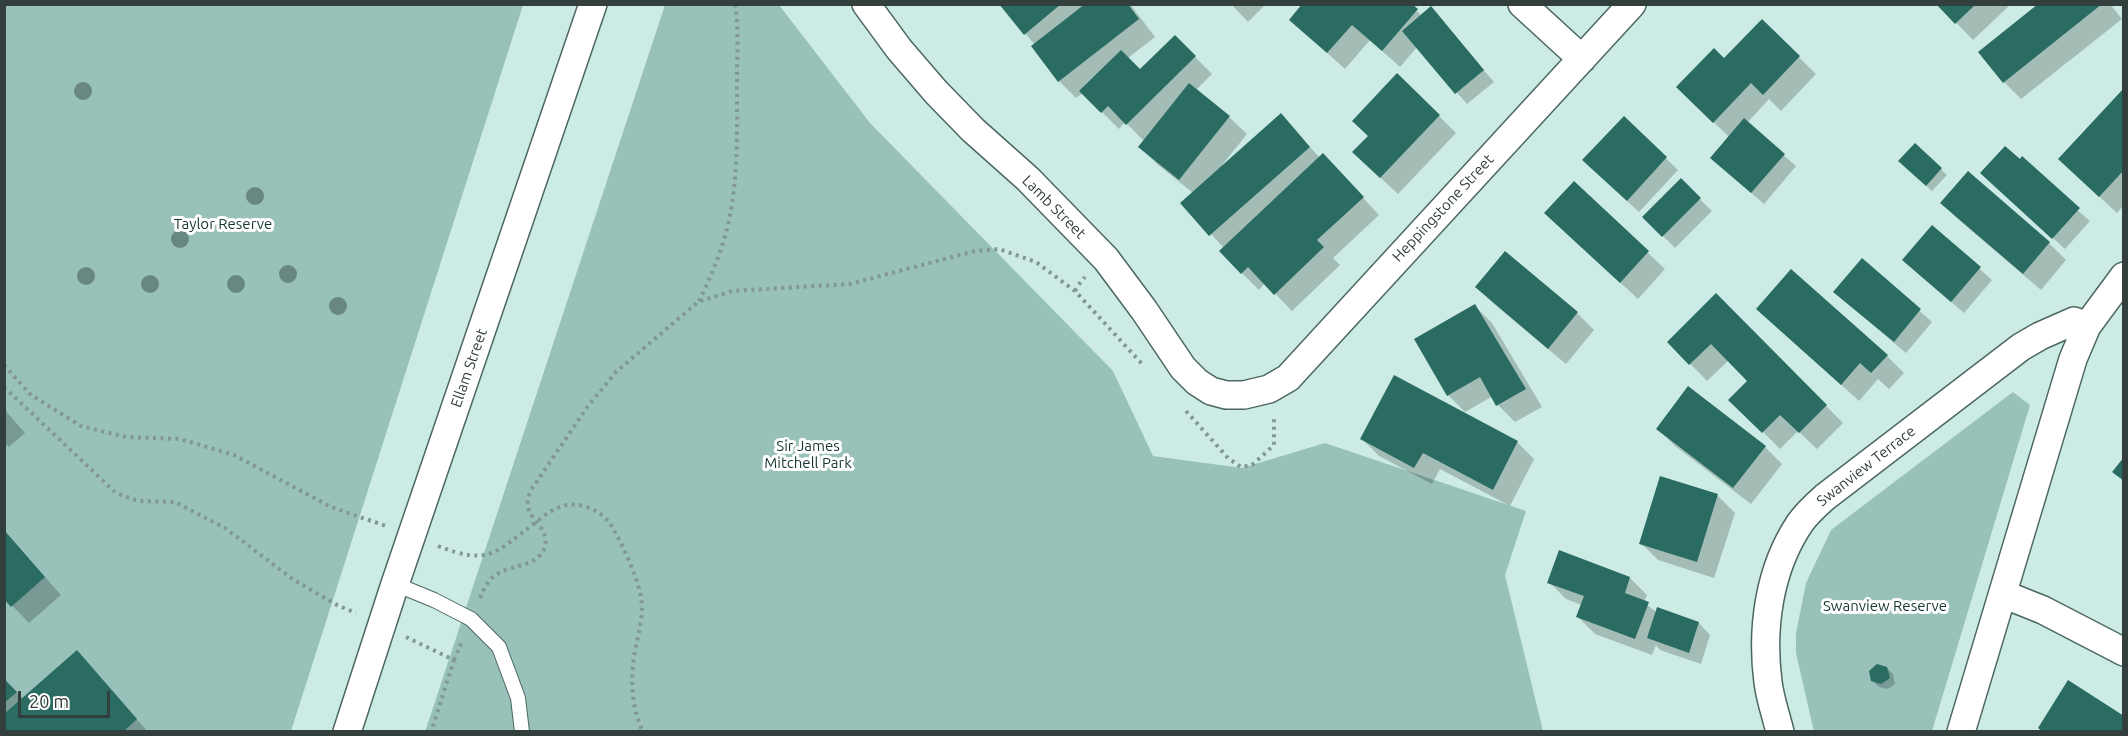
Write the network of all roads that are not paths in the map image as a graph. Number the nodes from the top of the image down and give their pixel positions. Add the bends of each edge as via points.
1 (593, 4) edge
2 (866, 4) edge
3 (1522, 4) edge
4 (1632, 4) edge
5 (1581, 59) junction
6 (2124, 276) edge
7 (2087, 326) junction
8 (1244, 395) joint
9 (395, 584) junction
10 (2003, 594) junction
11 (2124, 652) edge
12 (347, 732) edge
13 (522, 732) edge
14 (1780, 732) edge
15 (1961, 732) edge

1 - 9 street, Ellam Street
2 - 8 street, Lamb Street via 936,92 1106,259 1183,368 1211,391
3 - 5 street
4 - 5 street, Heppingstone Street
5 - 8 street, Heppingstone Street via 1288,378 1269,389
6 - 7 street
7 - 10 street via 2073,359
7 - 14 street, Swanview Terrace via 2074,321 2021,347 1825,497 1800,523 1778,565 1766,623 1768,685
9 - 12 street, Ellam Street
9 - 13 lane via 471,619 499,647 518,698
10 - 11 street
10 - 15 street

